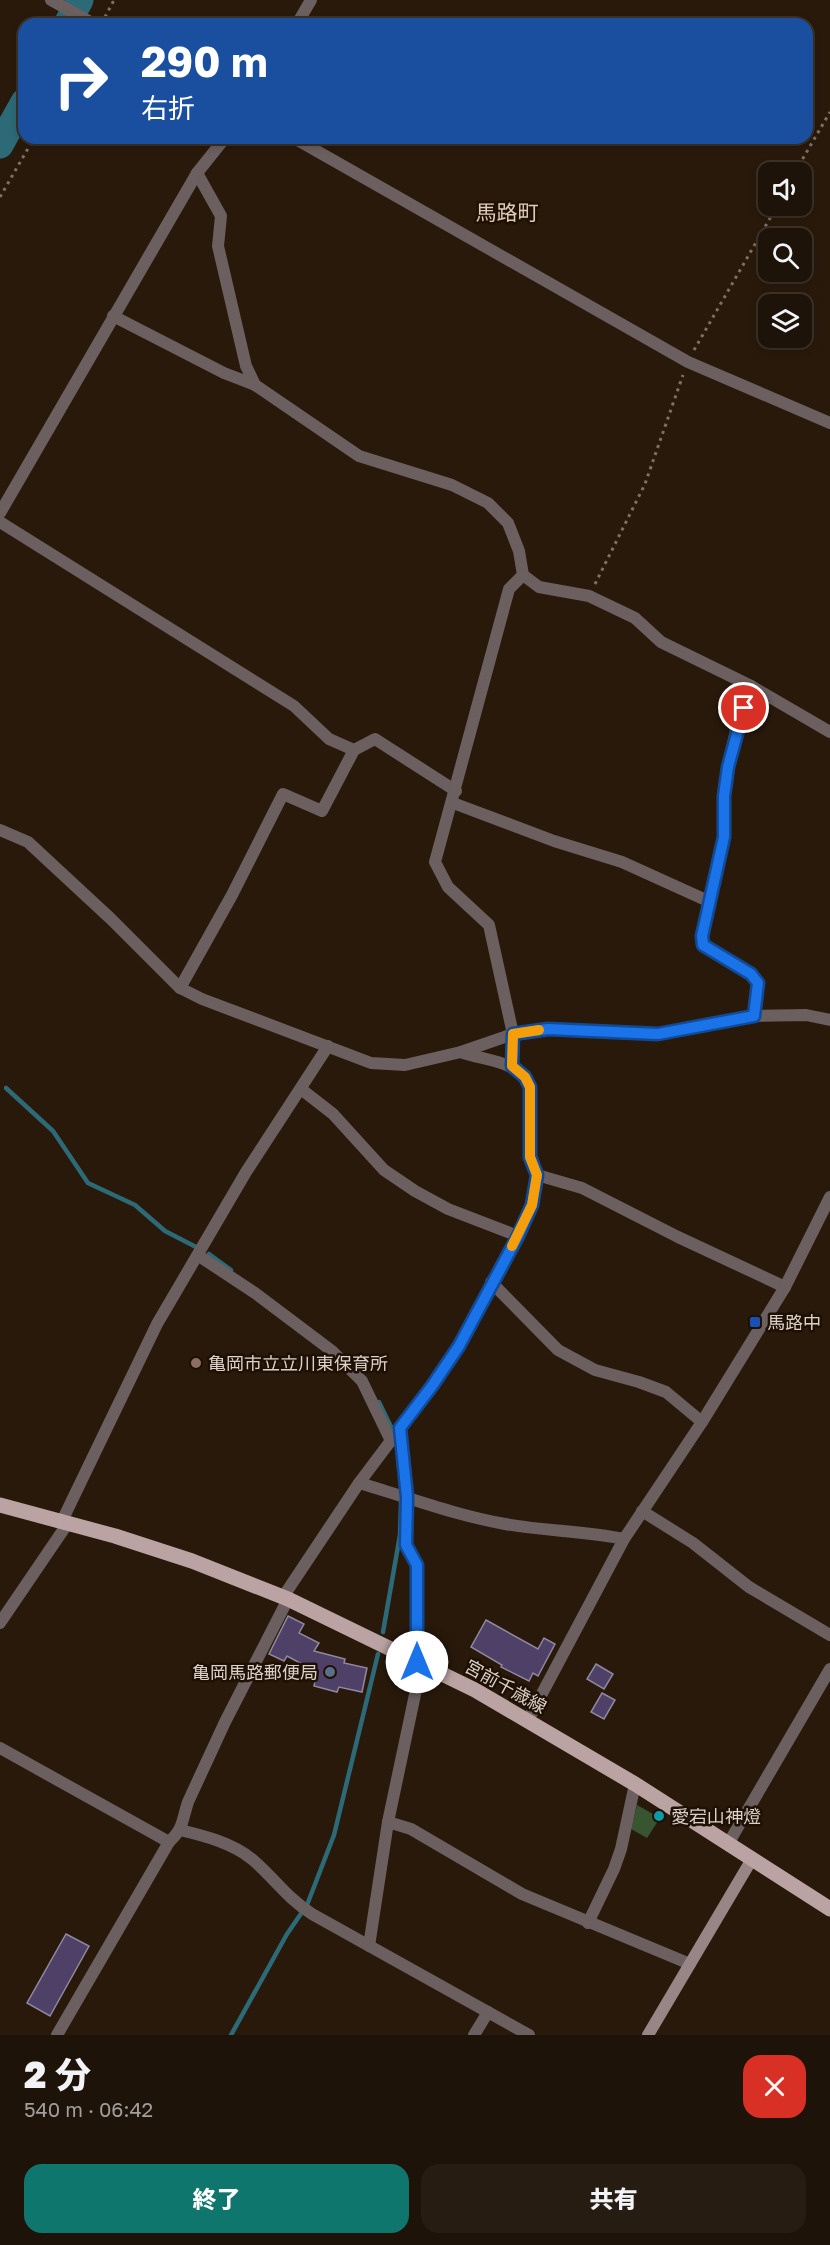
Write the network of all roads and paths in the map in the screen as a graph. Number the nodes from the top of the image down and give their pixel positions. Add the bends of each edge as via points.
1 (114, 0) edge
2 (310, 0) edge
3 (56, 3) edge
4 (85, 18) edge
5 (99, 18) edge
6 (300, 18) edge
7 (830, 112) edge
8 (813, 141) edge
9 (31, 144) edge
10 (220, 144) edge
11 (305, 144) edge
12 (811, 144) edge
13 (801, 162) edge
14 (197, 173) junction
15 (0, 197) edge
16 (771, 216) edge
17 (113, 316) junction
18 (688, 362) junction
19 (255, 385) junction
20 (830, 423) edge
21 (0, 513) edge
22 (0, 522) edge
23 (523, 575) junction
24 (589, 596) junction
25 (751, 686) junction
26 (830, 732) edge
27 (354, 750) junction
28 (454, 797) junction
29 (0, 830) edge
30 (708, 901) junction
31 (180, 988) junction
32 (754, 1016) junction
33 (830, 1020) edge
34 (513, 1034) junction
35 (328, 1046) junction
36 (460, 1052) junction
37 (512, 1066) junction
38 (301, 1089) junction
39 (537, 1175) junction
40 (830, 1197) edge
41 (518, 1236) junction
42 (199, 1256) junction
43 (491, 1282) junction
44 (785, 1287) junction
45 (702, 1422) junction
46 (400, 1428) junction
47 (391, 1441) junction
48 (358, 1482) junction
49 (407, 1497) junction
50 (0, 1505) edge
51 (642, 1511) junction
52 (65, 1522) junction
53 (624, 1539) junction
54 (285, 1598) junction
55 (0, 1623) edge
56 (830, 1635) edge
57 (417, 1662) junction
58 (830, 1669) edge
59 (528, 1720) junction
60 (0, 1748) edge
61 (635, 1784) junction
62 (388, 1822) junction
63 (180, 1830) junction
64 (169, 1842) junction
65 (728, 1844) junction
66 (752, 1859) junction
67 (830, 1909) edge
68 (588, 1923) junction
69 (369, 1946) junction
70 (690, 1964) junction
71 (488, 2012) junction
72 (57, 2035) edge
73 (474, 2035) edge
74 (529, 2035) edge
75 (648, 2035) edge

1 - 5 path
2 - 6 street
3 - 4 street
7 - 8 path
9 - 15 path
10 - 14 street
11 - 18 street
12 - 13 path
14 - 17 street
14 - 19 street via 221,216 218,246 246,366
16 - 18 path
17 - 19 street
17 - 21 street
18 - 20 street
18 - 24 path via 645,484
19 - 23 street via 359,456 452,485 488,503 508,523
22 - 27 street via 294,706 329,739
23 - 24 street via 539,587
23 - 28 street via 509,589
24 - 25 street via 635,618 661,642
25 - 26 street
25 - 30 street via 728,767 724,837
27 - 28 street via 375,739
27 - 31 street via 322,811 283,794
28 - 30 street via 554,842 621,862
28 - 34 street via 435,862 448,886 489,925
29 - 31 street via 28,842
30 - 32 street via 703,945 751,974 758,983
31 - 35 street
32 - 33 street via 806,1015
32 - 34 street via 658,1034 548,1029
34 - 36 street
34 - 37 street
35 - 36 street via 371,1063 405,1065
35 - 38 street
36 - 37 street
37 - 39 street via 530,1087 530,1157
38 - 41 street via 333,1114 384,1170 407,1186 448,1209
38 - 42 street via 246,1172
39 - 41 street via 532,1205
39 - 44 street via 582,1188
40 - 44 street
41 - 43 street
42 - 47 street via 332,1351 362,1381
42 - 52 street via 157,1324
43 - 45 street via 558,1350 595,1370 666,1392
43 - 46 street via 459,1346
44 - 45 street
45 - 51 street
46 - 47 street
46 - 49 street
47 - 48 street
48 - 49 street
48 - 54 street
49 - 53 street via 507,1524
49 - 57 street via 406,1545 417,1565
50 - 52 main road, 宮前千歳線
51 - 53 street
51 - 56 street via 693,1543 749,1587
52 - 54 main road, 宮前千歳線 via 192,1561
52 - 55 street
53 - 59 street
54 - 57 main road, 宮前千歳線
54 - 63 street via 188,1802
57 - 59 main road, 宮前千歳線
57 - 62 street via 417,1685
58 - 65 street
59 - 61 main road, 宮前千歳線
60 - 64 street
61 - 65 main road, 宮前千歳線
61 - 68 street via 621,1849
62 - 68 street via 411,1829 522,1894
62 - 69 street
63 - 64 street
63 - 69 street via 236,1849 293,1902
64 - 72 street
65 - 66 main road, 宮前千歳線
66 - 67 main road, 宮前千歳線
66 - 70 street
68 - 70 street
69 - 71 street
70 - 75 street
71 - 73 street
71 - 74 street

